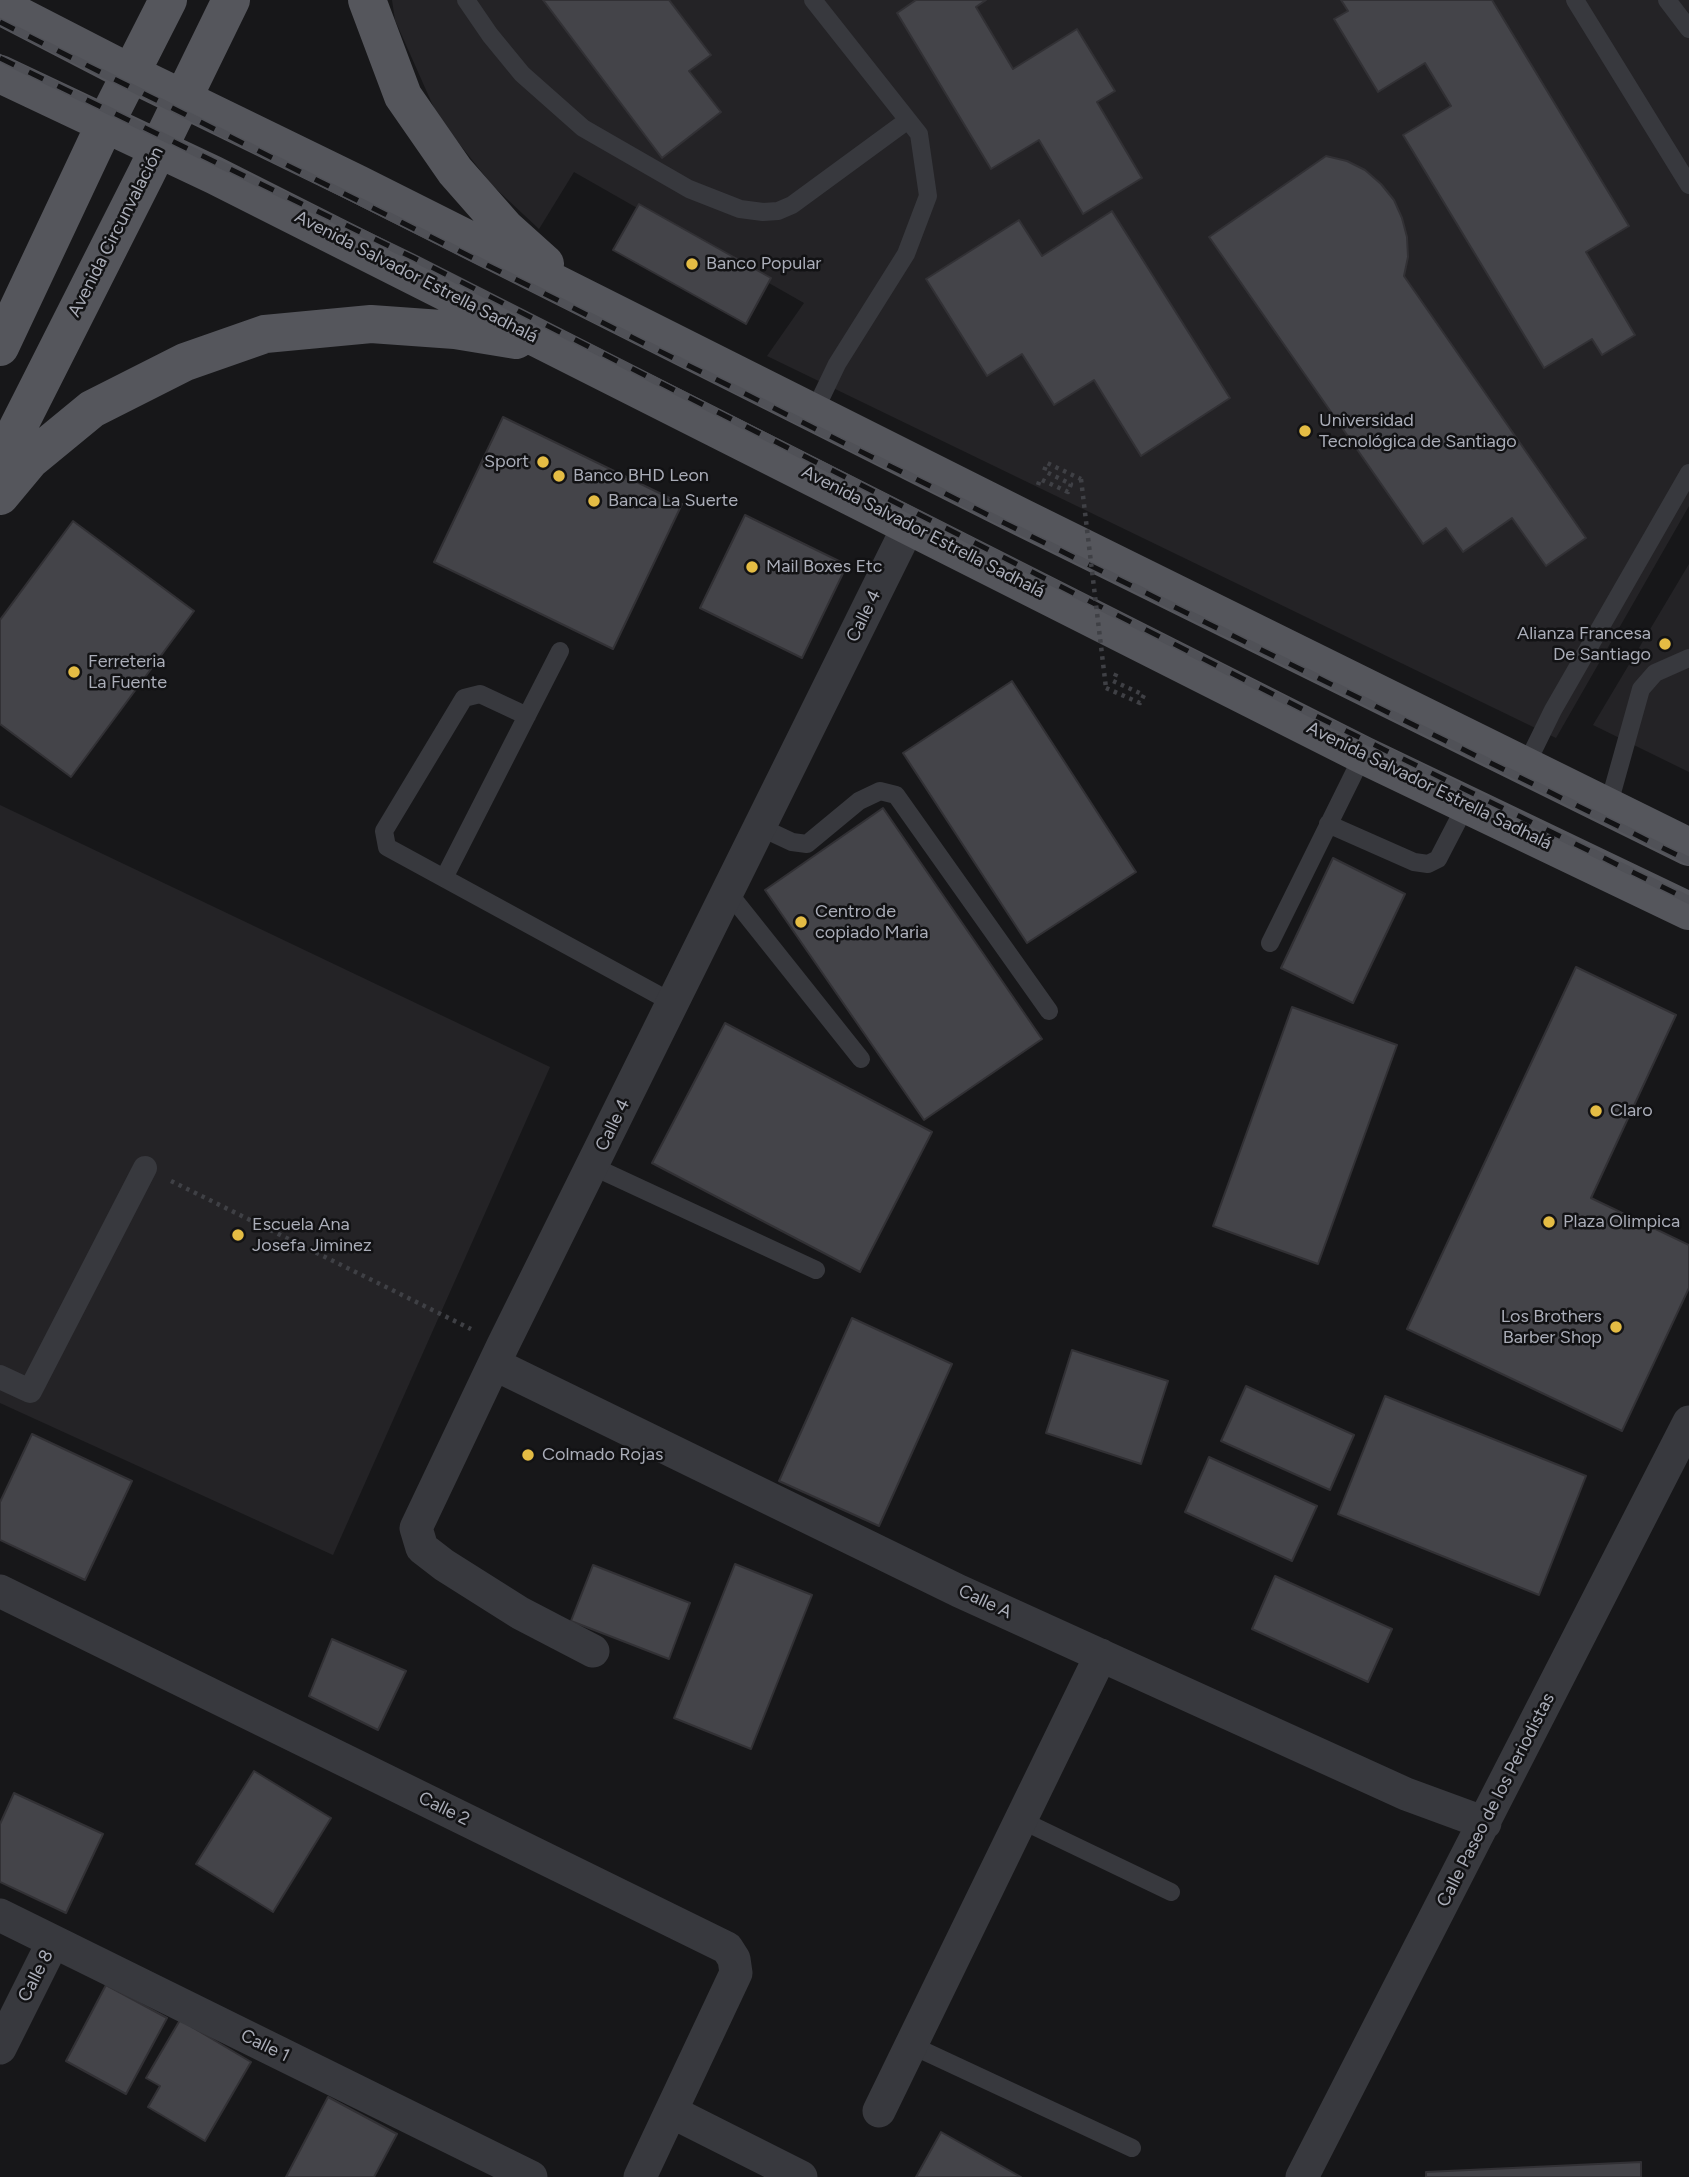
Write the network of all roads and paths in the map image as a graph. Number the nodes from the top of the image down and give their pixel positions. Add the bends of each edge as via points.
1 (168, 0) edge
2 (231, 0) edge
3 (367, 0) edge
4 (467, 0) edge
5 (813, 0) edge
6 (1575, 0) edge
7 (1668, 0) edge
8 (0, 6) edge
9 (1689, 29) edge
10 (131, 73) junction
11 (0, 74) edge
12 (182, 99) junction
13 (908, 120) junction
14 (105, 124) junction
15 (158, 150) junction
16 (1689, 186) edge
17 (580, 296) junction
18 (0, 347) edge
19 (559, 348) junction
20 (814, 412) junction
21 (0, 463) edge
22 (1689, 472) edge
23 (1040, 479) dead end
24 (0, 496) edge
25 (909, 525) junction
26 (560, 651) dead end
27 (1689, 657) edge
28 (1128, 675) dead end
29 (527, 716) junction
30 (1363, 755) junction
31 (1525, 767) junction
32 (1466, 805) junction
33 (1608, 807) junction
34 (1328, 824) junction
35 (760, 827) junction
36 (1689, 847) edge
37 (444, 878) junction
38 (728, 892) junction
39 (1689, 911) edge
40 (1270, 943) dead end
41 (673, 1003) junction
42 (1049, 1011) dead end
43 (861, 1059) dead end
44 (592, 1167) junction
45 (145, 1168) joint
46 (816, 1270) dead end
47 (499, 1354) junction
48 (0, 1377) edge
49 (1689, 1422) edge
50 (0, 1591) edge
51 (593, 1651) dead end
52 (1101, 1655) junction
53 (1021, 1820) junction
54 (1485, 1823) junction
55 (1171, 1892) dead end
56 (0, 1915) edge
57 (53, 1942) junction
58 (911, 2045) junction
59 (0, 2048) edge
60 (880, 2111) dead end
61 (672, 2112) junction
62 (1132, 2148) dead end
63 (531, 2177) edge
64 (640, 2177) edge
65 (802, 2177) edge
66 (1302, 2177) edge

1 - 10 main road
2 - 12 main road, Avenida Circunvalación
3 - 17 main road via 404,96 455,172 506,229
4 - 13 lane via 522,74 583,128 689,189 740,209 778,211 792,205
5 - 13 lane
6 - 16 lane
7 - 9 lane
8 - 10 main road
10 - 12 main road
10 - 14 main road
11 - 14 main road, Avenida Salvador Estrella Sadhalá
12 - 15 main road, Avenida Circunvalación
12 - 17 main road
13 - 20 lane via 919,134 928,196 906,254 836,364
14 - 15 main road, Avenida Salvador Estrella Sadhalá
14 - 18 main road
15 - 19 main road, Avenida Salvador Estrella Sadhalá
15 - 21 main road, Avenida Circunvalación
17 - 20 main road
19 - 24 main road via 455,330 371,324 265,334 185,362 92,409 30,460
19 - 25 main road, Avenida Salvador Estrella Sadhalá
20 - 31 main road
22 - 31 lane
23 - 28 path, bridge via 1068,492 1071,484 1044,471 1047,463 1081,479 1106,688 1140,703 1144,695 1113,681 1118,670
25 - 30 main road, Avenida Salvador Estrella Sadhalá
25 - 35 street, Calle 4
26 - 29 lane
27 - 33 lane via 1655,673 1641,690
29 - 37 lane
29 - 37 lane via 480,694 464,698 384,831 387,847
30 - 32 main road, Avenida Salvador Estrella Sadhalá
30 - 34 lane
31 - 33 main road
32 - 34 lane via 1438,859 1428,863 1414,862
32 - 39 main road, Avenida Salvador Estrella Sadhalá
33 - 36 main road
34 - 40 lane
35 - 38 street, Calle 4
35 - 42 lane via 807,844 859,801 880,791 896,795
37 - 41 lane
38 - 41 street, Calle 4
38 - 43 lane
41 - 44 street, Calle 4
44 - 46 lane
44 - 47 street, Calle 4
45 - 47 path
45 - 48 street via 30,1391
47 - 51 street, Calle 4 via 416,1528 422,1548 520,1612
47 - 52 street, Calle A via 959,1591
49 - 54 street, Calle Paseo de los Periodistas
50 - 61 street, Calle 2 via 727,1948 736,1973
52 - 53 street
52 - 54 street, Calle A via 1406,1794
53 - 55 lane
53 - 58 street
54 - 66 street, Calle Paseo de los Periodistas
56 - 57 street, Calle 1
57 - 59 street, Calle 8
57 - 63 street, Calle 1
58 - 60 street
58 - 62 lane
61 - 64 street
61 - 65 street

